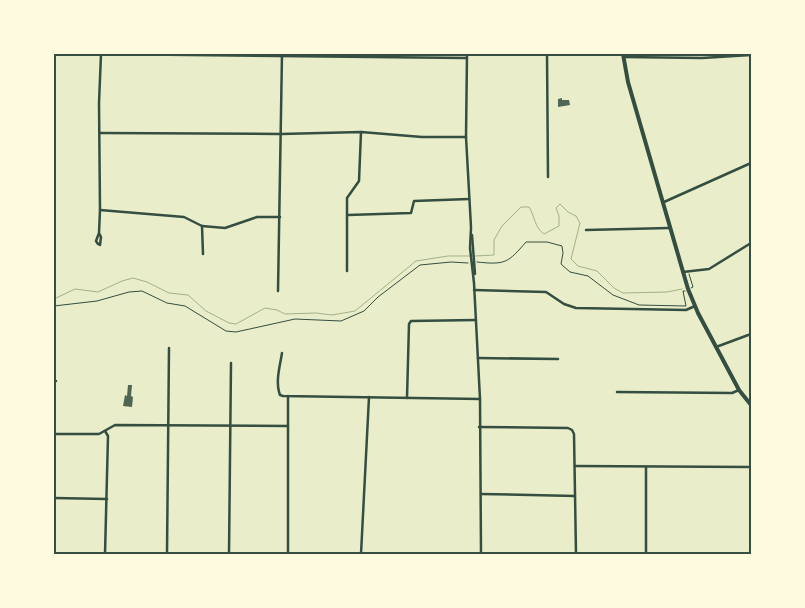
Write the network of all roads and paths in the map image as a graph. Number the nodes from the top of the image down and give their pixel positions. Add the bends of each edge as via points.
1 (101, 54) edge
2 (547, 54) edge
3 (282, 55) edge
4 (466, 56) edge
5 (623, 56) edge
6 (751, 56) edge
7 (361, 132) junction
8 (100, 133) junction
9 (281, 134) junction
10 (466, 137) junction
11 (751, 163) edge
12 (548, 177) dead end
13 (469, 199) junction
14 (662, 203) junction
15 (100, 210) junction
16 (348, 215) junction
17 (280, 217) junction
18 (202, 226) junction
19 (669, 228) junction
20 (586, 230) dead end
21 (99, 233) dead end
22 (751, 243) edge
23 (203, 254) dead end
24 (473, 261) junction
25 (347, 271) dead end
26 (682, 272) junction
27 (689, 276) dead end
28 (693, 288) dead end
29 (474, 290) junction
30 (278, 291) dead end
31 (684, 291) dead end
32 (54, 306) edge
33 (695, 306) junction
34 (476, 320) junction
35 (751, 334) edge
36 (716, 346) junction
37 (169, 348) dead end
38 (282, 353) dead end
39 (478, 358) junction
40 (558, 359) dead end
41 (231, 363) dead end
42 (738, 390) junction
43 (617, 392) dead end
44 (288, 396) junction
45 (368, 397) junction
46 (407, 398) junction
47 (480, 399) junction
48 (751, 405) edge
49 (168, 426) junction
50 (230, 426) junction
51 (288, 426) junction
52 (479, 427) junction
53 (105, 431) junction
54 (54, 434) edge
55 (575, 466) junction
56 (646, 467) junction
57 (751, 467) edge
58 (480, 494) junction
59 (575, 496) junction
60 (54, 498) edge
61 (107, 499) junction
62 (105, 554) edge
63 (166, 554) edge
64 (229, 554) edge
65 (288, 554) edge
66 (361, 554) edge
67 (482, 554) edge
68 (576, 554) edge
69 (646, 554) edge

1 - 3 street
1 - 8 street
2 - 12 street
3 - 4 street
3 - 9 street
4 - 10 street
5 - 6 street
5 - 14 main road
7 - 9 street
7 - 10 street
7 - 16 street via 359,181 347,198
8 - 9 street
8 - 15 street
9 - 17 street
10 - 13 street
11 - 14 street
13 - 16 street via 414,201 411,212
13 - 24 street
14 - 19 main road
15 - 18 street via 184,218
15 - 21 street
16 - 25 street
17 - 18 street via 257,218 225,228
17 - 30 street
18 - 23 street
19 - 20 street
19 - 26 main road
22 - 26 street via 710,269
24 - 29 street
24 - 31 path via 496,264 512,258 526,242 547,242 562,246 561,264 570,272 588,276 613,295 639,305 686,306
24 - 32 path via 420,265 364,311 341,321 295,319 236,332 226,331 185,306 167,303 142,291
26 - 33 main road
27 - 28 path
29 - 33 street via 546,292 576,308 686,310
29 - 34 street
33 - 36 main road
34 - 39 street
34 - 46 street via 411,321
35 - 36 street
36 - 42 main road
37 - 49 street
38 - 44 street via 278,391 280,395
39 - 40 street
39 - 47 street
41 - 50 street
42 - 43 street via 732,393
42 - 48 main road
44 - 45 street
44 - 51 street
45 - 46 street
45 - 66 street
46 - 47 street
47 - 52 street
49 - 50 street
49 - 53 street via 115,425
49 - 63 street
50 - 51 street
50 - 64 street
51 - 65 street
52 - 55 street via 568,428 574,434
52 - 58 street
53 - 54 street via 99,434
53 - 61 street via 108,436
55 - 56 street
55 - 59 street
56 - 57 street
56 - 69 street
58 - 59 street
58 - 67 street
59 - 68 street
60 - 61 street
61 - 62 street

